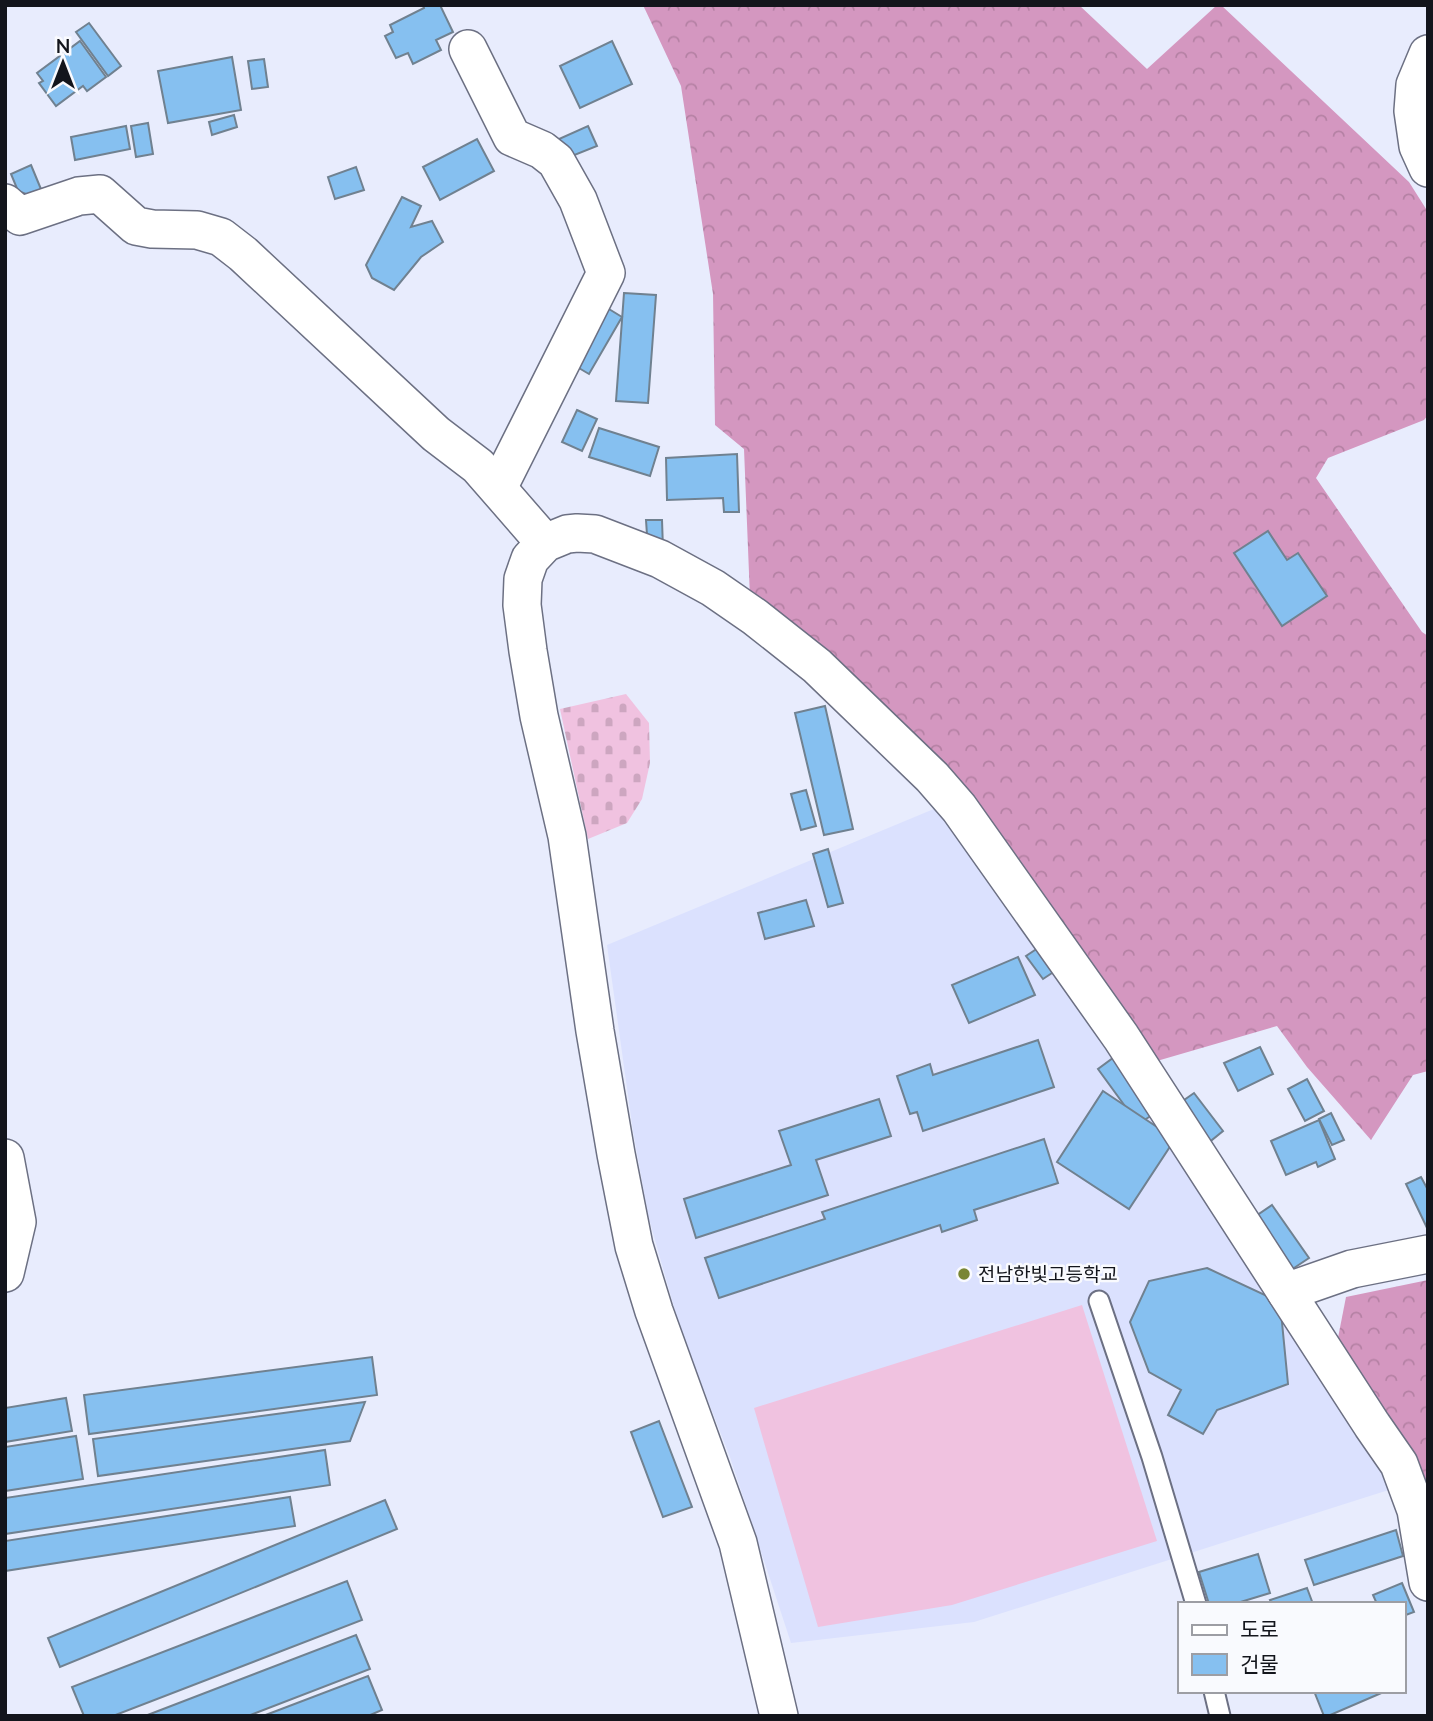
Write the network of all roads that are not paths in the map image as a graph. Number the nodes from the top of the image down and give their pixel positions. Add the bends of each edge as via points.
1 (468, 49) dead end
2 (1428, 54) edge
3 (1428, 168) edge
4 (5, 203) edge
5 (498, 488) junction
6 (545, 543) junction
7 (5, 1158) edge
8 (1428, 1254) edge
9 (5, 1273) edge
10 (1286, 1292) junction
11 (1099, 1301) dead end
12 (1428, 1582) edge
13 (1195, 1602) edge
14 (1214, 1693) edge
15 (779, 1716) edge
16 (1220, 1716) edge

1 - 5 street via 512,136 556,161 578,200 606,273
2 - 3 street via 1415,85 1413,111 1418,146
4 - 5 street via 20,216 79,196 100,194 136,226 197,230 221,237
5 - 6 street
6 - 10 street via 567,534 595,534 660,559 713,588 817,666 932,777 960,808 1121,1037
6 - 15 street via 530,559 523,579 527,651 567,836 631,1233 654,1311 738,1543
7 - 9 street via 17,1222
8 - 10 street via 1352,1269
10 - 12 street via 1399,1464 1416,1510
11 - 13 lane
14 - 16 lane

